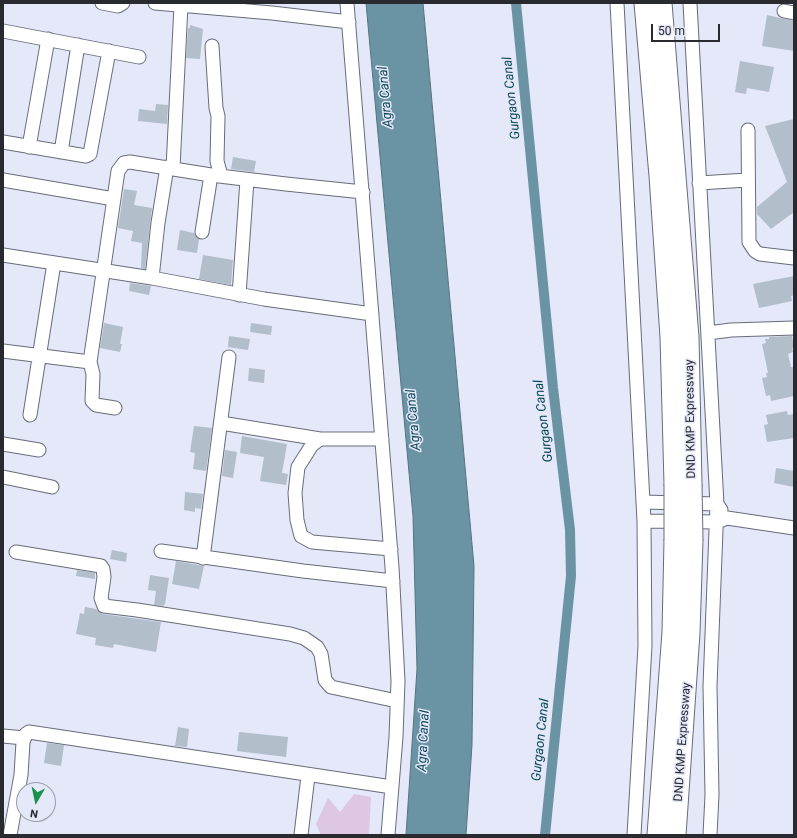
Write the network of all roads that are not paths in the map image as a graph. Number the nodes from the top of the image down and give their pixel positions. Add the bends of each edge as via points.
1 (102, 3) edge
2 (123, 3) edge
3 (155, 3) edge
4 (347, 3) edge
5 (617, 3) edge
6 (644, 3) edge
7 (662, 3) edge
8 (690, 3) edge
9 (181, 5) junction
10 (349, 22) junction
11 (3, 31) edge
12 (48, 40) junction
13 (78, 45) junction
14 (212, 46) dead end
15 (109, 51) junction
16 (139, 57) dead end
17 (748, 130) dead end
18 (3, 142) edge
19 (29, 147) junction
20 (61, 152) junction
21 (170, 168) junction
22 (216, 176) junction
23 (3, 180) edge
24 (247, 180) junction
25 (747, 180) junction
26 (698, 183) junction
27 (363, 192) junction
28 (114, 199) junction
29 (202, 232) dead end
30 (3, 255) edge
31 (794, 258) edge
32 (54, 263) junction
33 (104, 271) junction
34 (152, 278) junction
35 (239, 295) junction
36 (372, 314) junction
37 (794, 328) edge
38 (708, 333) junction
39 (3, 351) edge
40 (39, 356) junction
41 (229, 357) dead end
42 (90, 362) junction
43 (116, 408) dead end
44 (30, 415) dead end
45 (221, 423) junction
46 (320, 438) junction
47 (382, 439) junction
48 (3, 444) edge
49 (39, 450) dead end
50 (3, 477) edge
51 (683, 484) junction
52 (52, 487) dead end
53 (643, 502) junction
54 (717, 504) junction
55 (722, 520) junction
56 (644, 521) junction
57 (794, 528) edge
58 (391, 549) junction
59 (162, 551) dead end
60 (16, 552) dead end
61 (203, 558) junction
62 (393, 581) junction
63 (397, 701) junction
64 (3, 736) edge
65 (24, 738) junction
66 (308, 776) junction
67 (392, 787) junction
68 (10, 835) edge
69 (301, 835) edge
70 (388, 835) edge
71 (634, 835) edge
72 (657, 835) edge
73 (676, 835) edge
74 (710, 835) edge

1 - 2 street via 118,6
3 - 9 street
4 - 10 street
5 - 53 street
6 - 51 highway, DND KMP Expressway
7 - 51 highway, DND KMP Expressway via 689,337
8 - 26 street
9 - 10 street
9 - 21 street
10 - 27 street
11 - 12 street
12 - 13 street
12 - 19 street
13 - 15 street
13 - 20 street
14 - 22 street via 218,116
15 - 16 street
15 - 20 street via 90,154 86,156
17 - 25 street
18 - 19 street
19 - 20 street
21 - 22 street
21 - 28 street via 124,163 118,171
21 - 34 street via 158,223
22 - 24 street
22 - 29 street
23 - 28 street
24 - 27 street
24 - 35 street
25 - 26 street
25 - 31 street via 748,236 751,247 760,254
26 - 38 street
27 - 36 street
28 - 33 street
30 - 32 street
32 - 33 street
32 - 40 street
33 - 34 street
33 - 42 street
34 - 35 street
35 - 36 street
36 - 47 street
37 - 38 street
38 - 54 street
39 - 40 street
40 - 42 street
40 - 44 street
41 - 45 street
42 - 43 street via 93,374 92,401 96,405
45 - 46 street
45 - 61 street
46 - 47 street
46 - 58 street via 307,451 298,467 295,493 301,536 319,544
47 - 58 street
48 - 49 street
50 - 52 street
51 - 72 highway, DND KMP Expressway, bridge via 674,541 672,632
51 - 73 highway, DND KMP Expressway, bridge via 693,541 690,633
53 - 54 street
53 - 56 street
54 - 55 street
55 - 56 street
55 - 57 street
55 - 74 street via 710,686
56 - 71 street via 645,646
58 - 62 street
59 - 61 street
60 - 63 street via 102,567 104,577 101,598 104,606 267,630 304,638 318,647 325,680 331,687
61 - 62 street
62 - 63 street
63 - 67 street
64 - 65 street
65 - 66 street via 29,732 38,733
65 - 68 street via 21,775
66 - 67 street
66 - 69 street
67 - 70 street

